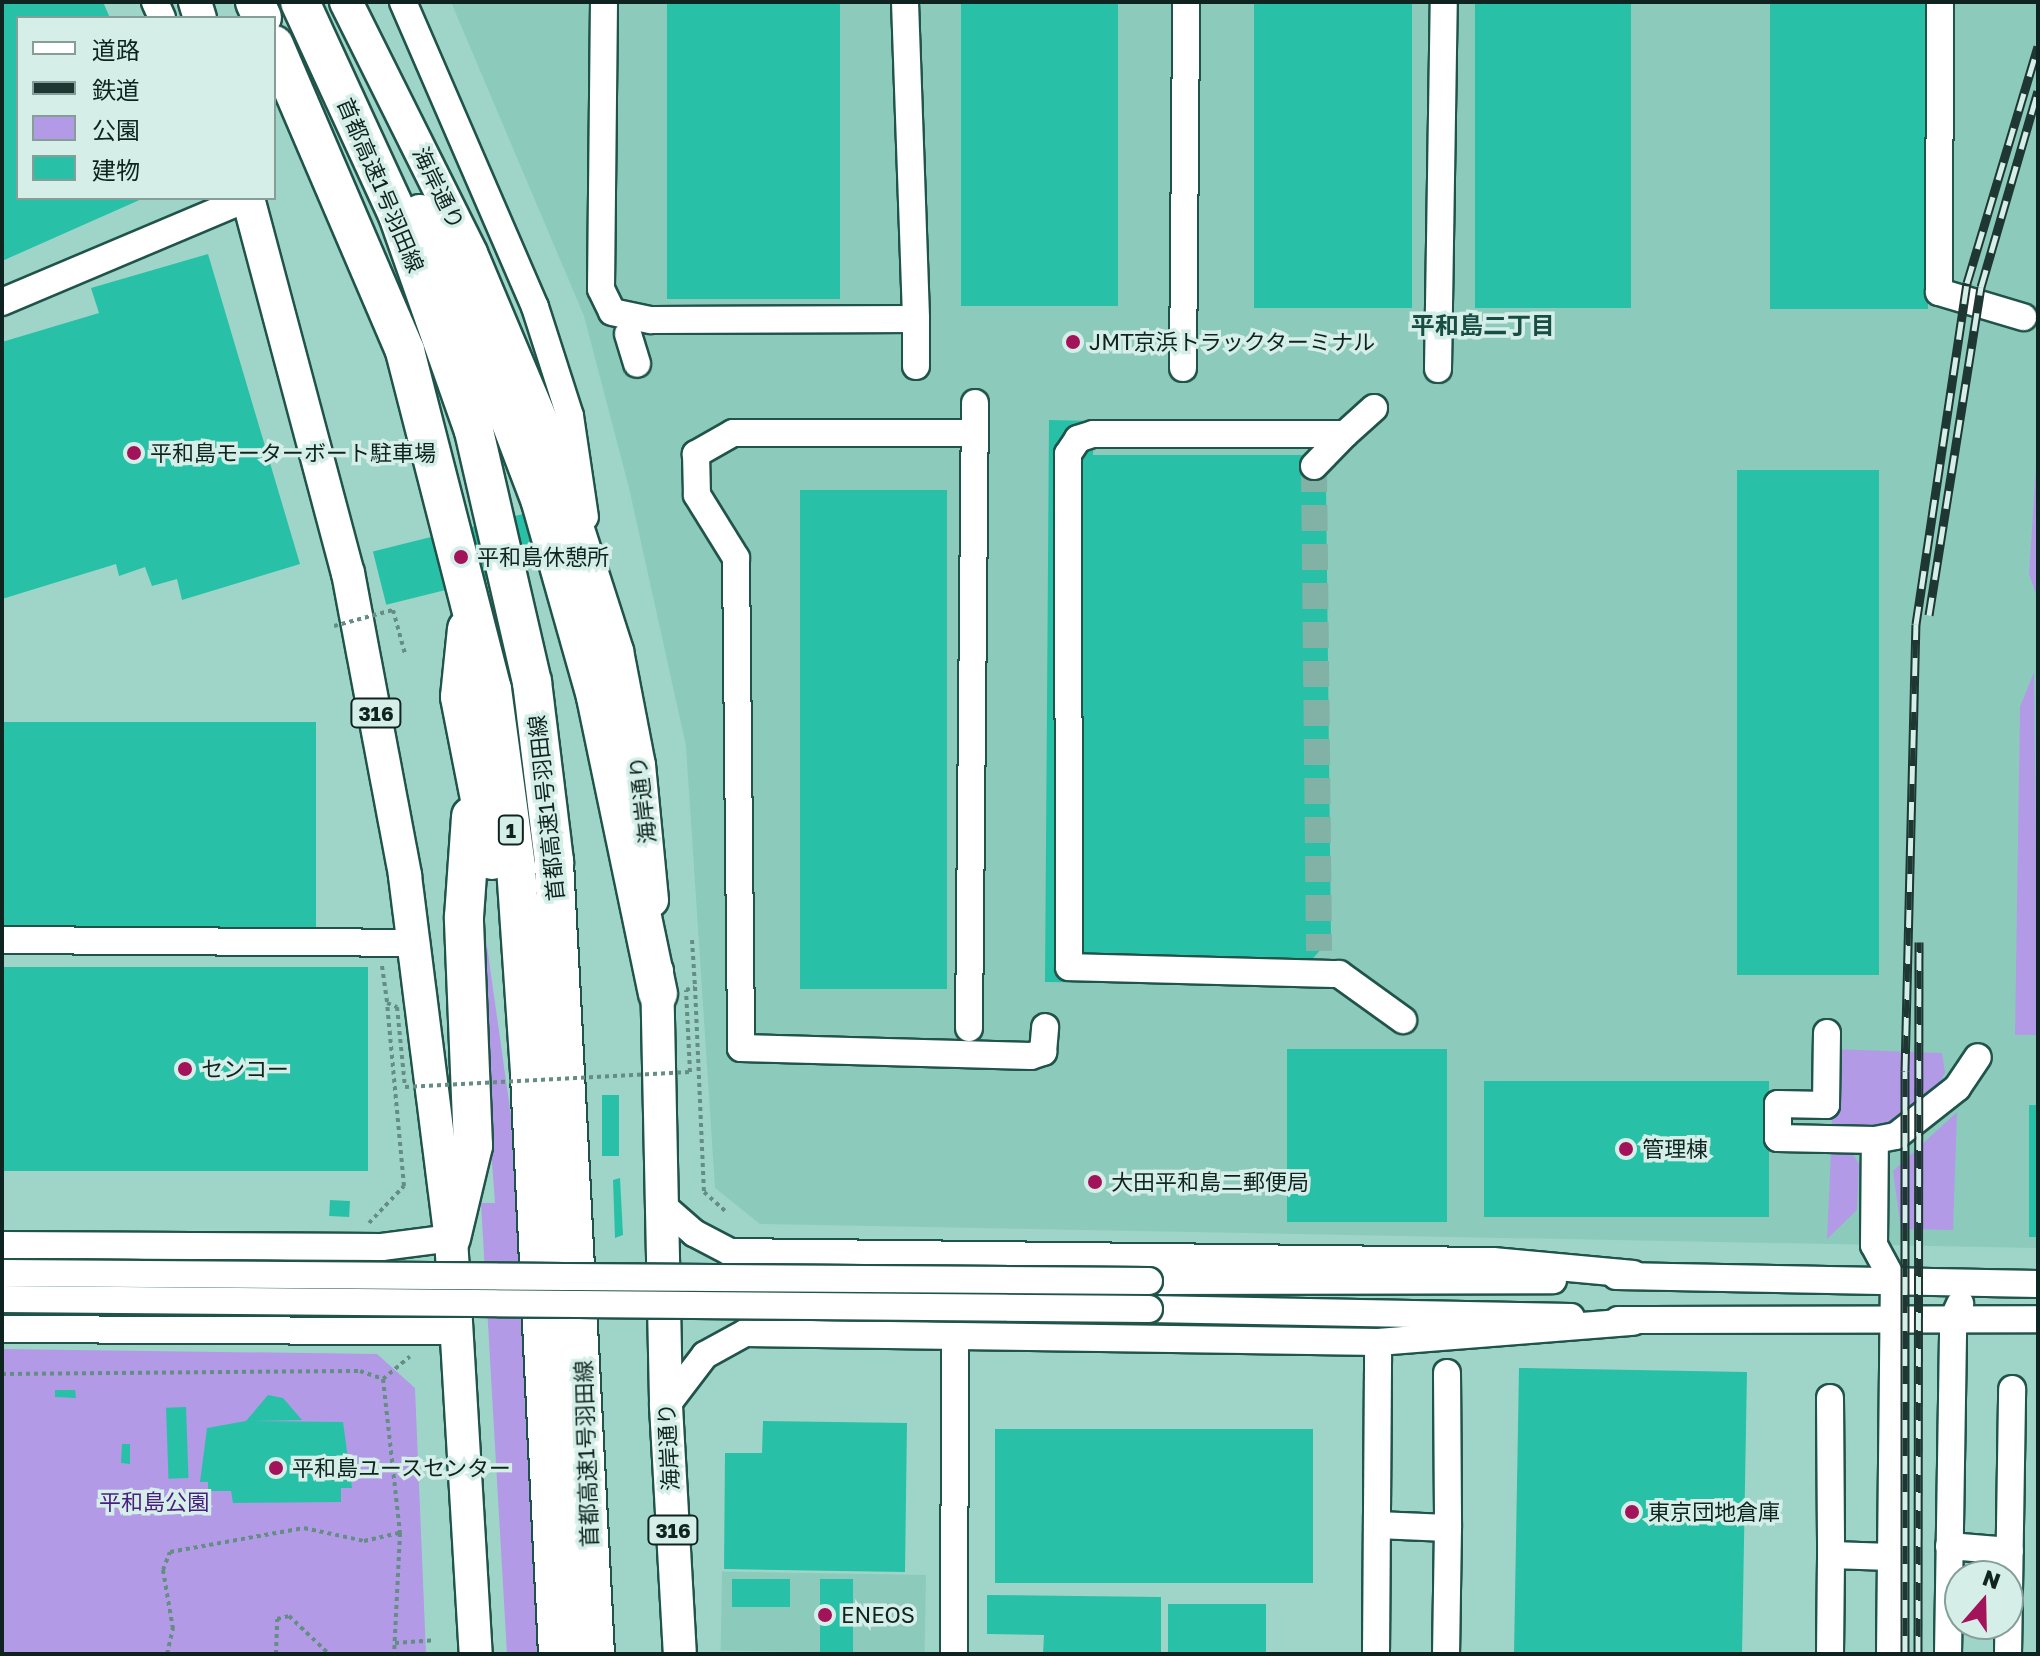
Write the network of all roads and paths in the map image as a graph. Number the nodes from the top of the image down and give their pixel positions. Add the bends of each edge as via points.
1 (300, 2) edge
2 (346, 2) edge
3 (403, 2) edge
4 (604, 2) edge
5 (905, 2) edge
6 (1186, 2) edge
7 (1444, 2) edge
8 (1940, 2) edge
9 (276, 50) edge
10 (340, 88) junction
11 (243, 200) edge
12 (249, 200) edge
13 (2, 302) edge
14 (2023, 317) dead end
15 (916, 319) junction
16 (628, 334) dead end
17 (637, 364) dead end
18 (916, 366) dead end
19 (1183, 368) dead end
20 (1438, 369) dead end
21 (975, 403) dead end
22 (1374, 408) dead end
23 (975, 433) junction
24 (1345, 434) junction
25 (1314, 466) tunnel mouth
26 (593, 572) junction
27 (470, 597) junction
28 (334, 626) dead end
29 (405, 654) dead end
30 (476, 786) junction
31 (2, 940) edge
32 (692, 941) dead end
33 (415, 943) junction
34 (1319, 951) tunnel mouth
35 (381, 961) dead end
36 (1339, 974) junction
37 (695, 987) junction
38 (658, 994) junction
39 (387, 1003) junction
40 (1403, 1020) dead end
41 (1045, 1027) dead end
42 (969, 1028) dead end
43 (1827, 1033) dead end
44 (1978, 1057) dead end
45 (530, 1075) junction
46 (1875, 1140) junction
47 (662, 1205) junction
48 (723, 1220) dead end
49 (369, 1223) dead end
50 (451, 1238) junction
51 (2, 1245) edge
52 (2, 1273) edge
53 (1633, 1274) junction
54 (1894, 1282) junction
55 (1971, 1282) junction
56 (2038, 1284) edge
57 (2, 1299) edge
58 (1892, 1319) junction
59 (1953, 1319) junction
60 (2038, 1319) edge
61 (1633, 1322) junction
62 (2, 1329) edge
63 (456, 1331) junction
64 (955, 1340) junction
65 (1378, 1342) junction
66 (404, 1362) dead end
67 (1447, 1373) dead end
68 (2, 1374) edge
69 (383, 1379) junction
70 (2012, 1389) dead end
71 (1830, 1398) dead end
72 (666, 1406) junction
73 (1377, 1525) junction
74 (1448, 1528) junction
75 (400, 1533) junction
76 (467, 1539) junction
77 (1949, 1546) junction
78 (2010, 1551) junction
79 (1831, 1555) junction
80 (1891, 1557) junction
81 (395, 1643) junction
82 (448, 1647) edge
83 (167, 1654) edge
84 (276, 1654) edge
85 (329, 1654) edge
86 (394, 1654) edge
87 (476, 1654) edge
88 (558, 1654) edge
89 (595, 1654) edge
90 (680, 1654) edge
91 (954, 1654) edge
92 (1376, 1654) edge
93 (1446, 1654) edge
94 (1830, 1654) edge
95 (1890, 1654) edge
96 (1948, 1654) edge
97 (2008, 1654) edge

1 - 10 highway, 首都高速1号羽田線 / 1
2 - 26 main road, 海岸通り / 316 via 471,253 549,439
3 - 26 street via 535,307 570,416
4 - 15 street via 601,289 612,312 651,320
5 - 15 street
6 - 19 street
7 - 20 street
8 - 14 street via 1939,292
9 - 27 highway, 首都高速1号羽田線 / 1 via 405,351
10 - 38 highway, 1 via 376,123 475,328 541,502 596,697
10 - 89 highway, 首都高速1号羽田線 / 1 via 398,215 474,431 532,682 554,862
11 - 13 street
12 - 33 main road, 316 via 348,573
15 - 18 street
16 - 17 street
21 - 23 street
22 - 24 street
23 - 41 street via 733,433 696,454 697,495 736,558 741,1048 1031,1056 1043,1052
23 - 42 street
24 - 25 street
24 - 36 street via 1093,434 1068,454 1069,967
26 - 38 main road, 海岸通り / 316 via 639,765
27 - 30 highway via 460,697
27 - 45 highway, 首都高速1号羽田線 / 1 via 492,689 516,867
28 - 29 path, bridge via 393,610
30 - 45 highway
30 - 50 highway via 464,917 473,1146
31 - 33 street
32 - 37 path
33 - 50 main road, 316
34 - 36 street
35 - 39 path
36 - 40 street
37 - 39 path, bridge via 686,990 690,1072 405,1087 397,1007
37 - 48 path, bridge via 704,1192 726,1212
38 - 47 main road, 海岸通り / 316
39 - 49 path, bridge via 404,1186
43 - 46 street via 1826,1105 1778,1104 1778,1138
44 - 46 street via 1957,1088 1896,1136
45 - 88 highway, 首都高速1号羽田線 / 1
46 - 54 street via 1874,1245
47 - 53 street via 730,1252 1493,1261
47 - 72 main road, 海岸通り / 316
50 - 51 street via 382,1247
50 - 63 main road, 316
52 - 53 street, bridge via 1494,1283
53 - 54 street
54 - 55 street
54 - 58 street
55 - 56 street
55 - 59 street
57 - 61 street, bridge via 1499,1311
58 - 59 street
58 - 61 street
58 - 80 street
59 - 60 street
59 - 77 street
61 - 65 street
62 - 63 street
63 - 76 main road, 316
64 - 65 street
64 - 72 street via 745,1333 705,1355
64 - 91 street
65 - 73 street
66 - 69 path
67 - 74 street
68 - 69 path via 360,1371
69 - 75 path
70 - 78 street
71 - 79 street
72 - 90 main road, 海岸通り / 316
73 - 74 street
73 - 92 street
74 - 93 street
75 - 81 path
75 - 83 path via 364,1541 304,1528 170,1552 163,1570 173,1629
76 - 82 main road
76 - 87 main road, 316
77 - 78 street
77 - 96 street
78 - 97 street
79 - 80 street
79 - 94 street
80 - 95 street
81 - 82 path
81 - 86 path
84 - 85 path via 277,1619 289,1616

